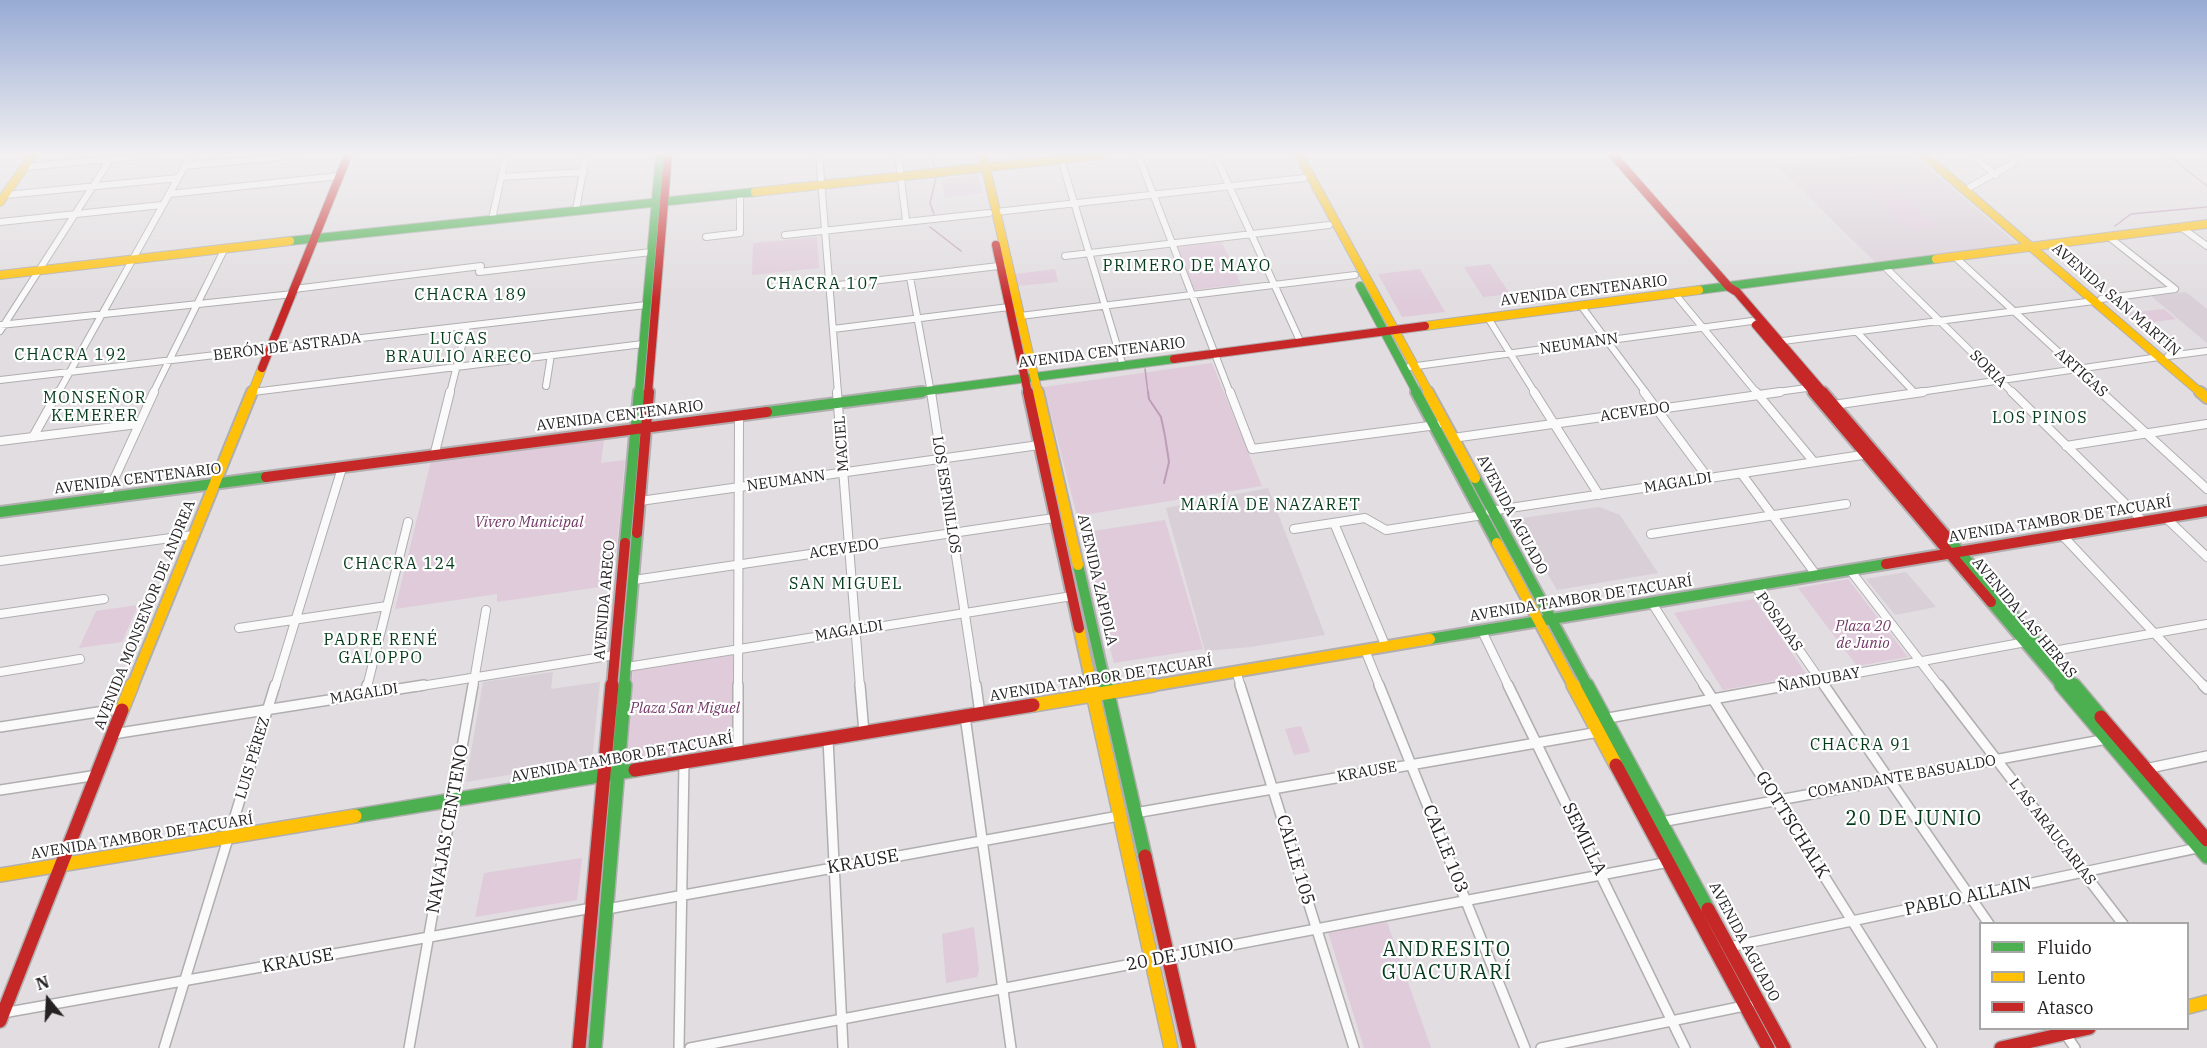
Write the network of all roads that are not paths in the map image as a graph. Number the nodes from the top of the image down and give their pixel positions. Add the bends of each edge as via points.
1 (1074, 203) edge
2 (81, 204) edge
3 (328, 204) edge
4 (495, 204) edge
5 (577, 204) edge
6 (640, 204) edge
7 (660, 204) edge
8 (660, 204) edge
9 (740, 204) edge
10 (823, 204) edge
11 (904, 204) edge
12 (991, 204) edge
13 (1066, 204) edge
14 (1157, 204) edge
15 (1237, 204) edge
16 (1318, 204) edge
17 (1324, 204) edge
18 (1656, 204) edge
19 (1984, 204) edge
20 (1988, 204) edge
21 (162, 205) joint
22 (576, 210) junction
23 (993, 212) junction
24 (75, 214) junction
25 (492, 219) junction
26 (906, 220) junction
27 (0, 222) edge
28 (2207, 224) edge
29 (1329, 225) junction
30 (2182, 228) junction
31 (825, 230) junction
32 (1251, 234) junction
33 (785, 235) dead end
34 (706, 237) dead end
35 (2109, 237) junction
36 (315, 238) junction
37 (1172, 243) junction
38 (2207, 246) edge
39 (2036, 247) junction
40 (225, 248) junction
41 (651, 252) junction
42 (1089, 253) junction
43 (1065, 256) dead end
44 (1955, 257) junction
45 (132, 260) junction
46 (1004, 266) junction
47 (1885, 267) junction
48 (39, 270) junction
49 (0, 274) edge
50 (1355, 275) junction
51 (910, 277) junction
52 (1275, 285) junction
53 (830, 286) junction
54 (1729, 287) junction
55 (293, 291) junction
56 (1675, 294) junction
57 (1192, 295) junction
58 (2098, 300) junction
59 (199, 303) junction
60 (646, 305) junction
61 (1105, 305) junction
62 (1009, 307) junction
63 (1582, 307) junction
64 (2013, 312) junction
65 (101, 314) junction
66 (1020, 316) junction
67 (1488, 318) junction
68 (916, 319) junction
69 (1752, 321) junction
70 (1940, 321) junction
71 (467, 326) junction
72 (1, 327) edge
73 (1703, 328) junction
74 (833, 329) junction
75 (1389, 331) junction
76 (1857, 332) junction
77 (1607, 341) junction
78 (1775, 342) junction
79 (1301, 343) junction
80 (643, 344) junction
81 (268, 350) junction
82 (2207, 351) edge
83 (1511, 353) junction
84 (1216, 354) junction
85 (551, 355) junction
86 (2164, 357) junction
87 (168, 362) junction
88 (1123, 366) junction
89 (457, 367) junction
90 (1410, 367) junction
91 (2076, 369) junction
92 (69, 372) junction
93 (1030, 378) junction
94 (0, 380) edge
95 (1999, 381) junction
96 (546, 386) dead end
97 (1813, 387) junction
98 (2207, 389) edge
99 (931, 391) junction
100 (253, 392) junction
101 (1915, 393) junction
102 (1758, 395) junction
103 (2207, 398) edge
104 (838, 403) junction
105 (1833, 405) junction
106 (1658, 409) junction
107 (739, 416) junction
108 (138, 424) junction
109 (1440, 424) junction
110 (1555, 424) junction
111 (2207, 424) edge
112 (641, 429) junction
113 (2147, 434) junction
114 (33, 437) junction
115 (1453, 438) junction
116 (0, 441) edge
117 (1039, 445) junction
118 (2066, 446) junction
119 (1870, 453) junction
120 (434, 456) junction
121 (941, 459) junction
122 (1814, 462) junction
123 (342, 468) junction
124 (844, 472) junction
125 (1741, 473) junction
126 (1708, 478) junction
127 (215, 484) junction
128 (739, 487) junction
129 (2207, 489) edge
130 (1599, 495) junction
131 (105, 499) junction
132 (640, 501) junction
133 (1846, 504) dead end
134 (2207, 511) edge
135 (0, 512) edge
136 (1486, 513) junction
137 (1772, 515) junction
138 (1054, 518) junction
139 (2166, 518) junction
140 (408, 522) dead end
141 (2144, 522) junction
142 (1334, 523) junction
143 (1294, 529) dead end
144 (952, 533) junction
145 (193, 534) junction
146 (1651, 534) dead end
147 (2062, 535) junction
148 (850, 548) junction
149 (1954, 552) junction
150 (2207, 557) edge
151 (0, 561) edge
152 (739, 565) junction
153 (1850, 570) junction
154 (1817, 576) junction
155 (634, 580) junction
156 (1755, 586) junction
157 (1072, 596) junction
158 (105, 599) dead end
159 (1652, 603) junction
160 (387, 606) junction
161 (486, 610) dead end
162 (964, 613) junction
163 (0, 614) edge
164 (296, 620) junction
165 (1546, 620) junction
166 (2207, 624) edge
167 (239, 628) dead end
168 (856, 630) junction
169 (1482, 631) junction
170 (2154, 633) junction
171 (2031, 642) junction
172 (1386, 647) junction
173 (739, 649) junction
174 (1365, 650) junction
175 (2040, 653) junction
176 (615, 655) junction
177 (80, 659) dead end
178 (1921, 662) junction
179 (627, 667) junction
180 (1236, 671) junction
181 (0, 672) edge
182 (475, 677) junction
183 (1820, 680) junction
184 (2207, 689) edge
185 (1108, 693) junction
186 (366, 694) junction
187 (1094, 695) junction
188 (1713, 699) junction
189 (124, 708) junction
190 (268, 709) junction
191 (980, 714) junction
192 (965, 716) junction
193 (1603, 718) junction
194 (0, 727) edge
195 (1599, 732) junction
196 (864, 733) junction
197 (113, 734) junction
198 (828, 739) junction
199 (2107, 739) junction
200 (1536, 743) junction
201 (738, 754) junction
202 (2207, 756) edge
203 (1997, 760) junction
204 (684, 763) junction
205 (1411, 765) junction
206 (2145, 769) junction
207 (618, 774) junction
208 (98, 775) junction
209 (604, 776) junction
210 (1889, 780) junction
211 (1273, 789) junction
212 (0, 790) edge
213 (1776, 801) junction
214 (453, 802) junction
215 (1135, 813) junction
216 (1119, 816) junction
217 (1661, 822) junction
218 (2188, 834) junction
219 (228, 838) junction
220 (982, 841) junction
221 (2205, 842) edge
222 (1669, 862) junction
223 (62, 865) junction
224 (835, 868) junction
225 (2083, 872) junction
226 (0, 875) edge
227 (1601, 875) junction
228 (682, 896) junction
229 (1970, 896) junction
230 (1466, 901) junction
231 (592, 908) junction
232 (607, 909) junction
233 (1852, 921) junction
234 (1988, 922) edge
235 (2121, 922) edge
236 (1317, 929) junction
237 (428, 938) junction
238 (1729, 947) junction
239 (1169, 957) junction
240 (1151, 960) junction
241 (185, 981) junction
242 (1003, 989) junction
243 (2207, 1002) edge
244 (1759, 1003) junction
245 (1745, 1006) junction
246 (2189, 1006) edge
247 (2, 1017) edge
248 (842, 1019) junction
249 (1672, 1021) junction
250 (2064, 1031) edge
251 (164, 1048) edge
252 (409, 1048) edge
253 (579, 1048) edge
254 (596, 1048) edge
255 (679, 1048) edge
256 (690, 1048) edge
257 (843, 1048) edge
258 (1011, 1048) edge
259 (1171, 1048) edge
260 (1189, 1048) edge
261 (1354, 1048) edge
262 (1525, 1048) edge
263 (1542, 1048) edge
264 (1685, 1048) edge
265 (1768, 1048) edge
266 (1784, 1048) edge
267 (1932, 1048) edge
268 (2001, 1048) edge
269 (2075, 1048) edge

1 - 42 street
2 - 24 street
3 - 36 main road, AVENIDA MONSEÑOR DE ANDREA
4 - 25 street
5 - 22 street
6 - 22 main road
7 - 41 main road, AVENIDA ARECO
8 - 112 main road, AVENIDA ARECO
9 - 34 street via 740,233
10 - 31 street, MACIEL
11 - 26 street
12 - 23 main road, AVENIDA ZAPIOLA
13 - 23 street
14 - 37 street
15 - 32 street
16 - 29 main road, AVENIDA AGUADO
17 - 75 main road, AVENIDA AGUADO
18 - 54 main road, AVENIDA LAS HERAS
19 - 39 main road, AVENIDA SAN MARTÍN
20 - 39 main road, AVENIDA SAN MARTÍN
21 - 24 street
21 - 45 street
22 - 25 main road
23 - 26 street
23 - 46 main road, AVENIDA ZAPIOLA
24 - 27 street
24 - 48 street
25 - 36 main road
26 - 31 street
28 - 30 main road, AVENIDA CENTENARIO
29 - 32 street
29 - 50 main road, AVENIDA AGUADO
30 - 35 main road, AVENIDA CENTENARIO
30 - 38 street
31 - 33 street
31 - 53 street, MACIEL
32 - 37 street
32 - 52 street
35 - 39 main road, AVENIDA CENTENARIO
35 - 58 street via 2175,289
36 - 40 main road
36 - 55 main road, AVENIDA MONSEÑOR DE ANDREA
37 - 42 street
37 - 57 street
39 - 44 main road, AVENIDA CENTENARIO
39 - 58 main road, AVENIDA SAN MARTÍN
40 - 45 main road
40 - 59 street
41 - 55 street
41 - 60 main road, AVENIDA ARECO
42 - 43 street
42 - 61 street
44 - 47 main road, AVENIDA CENTENARIO
44 - 64 street, ARTIGAS
45 - 48 main road
45 - 65 street
46 - 51 street
46 - 62 main road, AVENIDA ZAPIOLA
46 - 66 main road, AVENIDA ZAPIOLA
47 - 54 main road, AVENIDA CENTENARIO
47 - 70 street, SORIA
48 - 49 main road
48 - 72 street
50 - 52 street
50 - 75 main road, AVENIDA AGUADO
51 - 53 street
51 - 68 street, LOS ESPINILLOS
52 - 57 street
52 - 79 street
53 - 74 street, MACIEL
54 - 56 main road, AVENIDA CENTENARIO
54 - 69 main road, AVENIDA LAS HERAS via 1729,293
54 - 78 main road, AVENIDA LAS HERAS
55 - 59 street
55 - 81 main road, AVENIDA MONSEÑOR DE ANDREA
56 - 63 main road, AVENIDA CENTENARIO
56 - 73 street
57 - 61 street
57 - 84 street
58 - 64 street
58 - 86 main road, AVENIDA SAN MARTÍN
59 - 65 street
59 - 87 street
60 - 71 street, BERÓN DE ASTRADA
60 - 80 main road, AVENIDA ARECO
61 - 66 street
61 - 88 street
62 - 68 street
62 - 93 main road, AVENIDA ZAPIOLA
63 - 67 main road, AVENIDA CENTENARIO
63 - 77 street
64 - 70 street
64 - 91 street, ARTIGAS
65 - 72 street
65 - 92 street
66 - 93 main road, AVENIDA ZAPIOLA
67 - 75 main road, AVENIDA CENTENARIO
67 - 83 street
68 - 74 street
68 - 99 street, LOS ESPINILLOS
69 - 73 street, NEUMANN
69 - 78 main road, AVENIDA LAS HERAS
70 - 76 street
70 - 95 street, SORIA
71 - 81 street, BERÓN DE ASTRADA
71 - 89 street
73 - 77 street, NEUMANN
73 - 102 street
74 - 104 street, MACIEL
75 - 79 main road, AVENIDA CENTENARIO
75 - 90 main road, AVENIDA AGUADO
76 - 78 street
76 - 101 street
77 - 83 street, NEUMANN
77 - 106 street
78 - 97 main road, AVENIDA LAS HERAS
79 - 84 main road, AVENIDA CENTENARIO
80 - 85 street
80 - 112 main road, AVENIDA ARECO
81 - 87 street, BERÓN DE ASTRADA
81 - 100 main road, AVENIDA MONSEÑOR DE ANDREA
82 - 86 street
83 - 90 street, NEUMANN
83 - 110 street
84 - 88 main road, AVENIDA CENTENARIO
84 - 109 street via 1252,449
85 - 89 street
85 - 96 street
86 - 91 street
86 - 98 main road, AVENIDA SAN MARTÍN
86 - 103 main road, AVENIDA SAN MARTÍN
87 - 92 street, BERÓN DE ASTRADA
87 - 108 street
88 - 93 main road, AVENIDA CENTENARIO
89 - 100 street
89 - 120 street
90 - 109 main road, AVENIDA AGUADO
91 - 95 street
91 - 113 street, ARTIGAS
92 - 94 street, BERÓN DE ASTRADA
92 - 114 street
93 - 99 main road, AVENIDA CENTENARIO
93 - 117 main road, AVENIDA ZAPIOLA
93 - 185 main road, AVENIDA ZAPIOLA
95 - 101 street
95 - 118 street, SORIA
97 - 102 street, ACEVEDO
97 - 105 main road, AVENIDA LAS HERAS
97 - 119 main road, AVENIDA LAS HERAS
99 - 104 main road, AVENIDA CENTENARIO
99 - 121 street, LOS ESPINILLOS
100 - 127 main road, AVENIDA MONSEÑOR DE ANDREA
101 - 105 street
102 - 106 street, ACEVEDO
102 - 122 street
104 - 107 main road, AVENIDA CENTENARIO
104 - 124 street, MACIEL
105 - 119 main road, AVENIDA LAS HERAS
106 - 110 street, ACEVEDO
106 - 126 street
107 - 112 main road, AVENIDA CENTENARIO
107 - 128 street
108 - 114 street
108 - 131 street
109 - 115 main road, AVENIDA AGUADO
109 - 136 main road, AVENIDA AGUADO
110 - 115 street, ACEVEDO
110 - 130 street
111 - 113 street
112 - 120 main road, AVENIDA CENTENARIO
112 - 132 main road, AVENIDA ARECO
112 - 176 main road, AVENIDA ARECO
113 - 118 street
113 - 129 street, ARTIGAS
114 - 116 street
115 - 136 main road, AVENIDA AGUADO
117 - 121 street, NEUMANN
117 - 138 main road, AVENIDA ZAPIOLA
118 - 141 street, SORIA
119 - 122 street, MAGALDI
119 - 149 main road, AVENIDA LAS HERAS
120 - 123 main road, AVENIDA CENTENARIO
121 - 124 street, NEUMANN
121 - 144 street, LOS ESPINILLOS
122 - 125 street, MAGALDI
123 - 127 main road, AVENIDA CENTENARIO
123 - 164 street, LUIS PÉREZ
124 - 128 street, NEUMANN
124 - 148 street, MACIEL
125 - 126 street, MAGALDI
125 - 137 street
126 - 130 street, MAGALDI
127 - 131 main road, AVENIDA CENTENARIO
127 - 145 main road, AVENIDA MONSEÑOR DE ANDREA
128 - 132 street, NEUMANN
128 - 152 street
130 - 136 street, MAGALDI
131 - 135 main road, AVENIDA CENTENARIO
132 - 155 main road, AVENIDA ARECO
133 - 137 street
134 - 139 main road, AVENIDA TAMBOR DE TACUARÍ
136 - 142 street, MAGALDI via 1386,530 1365,518
136 - 165 main road, AVENIDA AGUADO
137 - 146 street
137 - 154 street
138 - 144 street, ACEVEDO
138 - 157 main road, AVENIDA ZAPIOLA
139 - 141 main road, AVENIDA TAMBOR DE TACUARÍ
139 - 150 street
140 - 160 street
141 - 147 main road, AVENIDA TAMBOR DE TACUARÍ
142 - 143 street, MAGALDI
142 - 172 street
144 - 148 street, ACEVEDO
144 - 162 street, LOS ESPINILLOS
145 - 151 street
145 - 189 main road, AVENIDA MONSEÑOR DE ANDREA
147 - 149 main road, AVENIDA TAMBOR DE TACUARÍ
147 - 170 street
148 - 152 street, ACEVEDO
148 - 168 street, MACIEL
149 - 153 main road, AVENIDA TAMBOR DE TACUARÍ
149 - 171 main road, AVENIDA LAS HERAS
152 - 155 street, ACEVEDO
152 - 173 street
153 - 154 main road, AVENIDA TAMBOR DE TACUARÍ
153 - 178 street, L AS ARAUCARIAS
154 - 156 main road, AVENIDA TAMBOR DE TACUARÍ
155 - 179 main road, AVENIDA ARECO
156 - 159 main road, AVENIDA TAMBOR DE TACUARÍ
156 - 183 street, POSADAS
157 - 162 street, MAGALDI
157 - 187 main road, AVENIDA ZAPIOLA
158 - 163 street
159 - 165 main road, AVENIDA TAMBOR DE TACUARÍ
159 - 188 street, GOTTSCHALK
160 - 164 street
160 - 186 street
161 - 182 street, NAVAJAS CENTENO
162 - 168 street, MAGALDI
162 - 191 street, LOS ESPINILLOS
164 - 167 street
164 - 190 street, LUIS PÉREZ
165 - 169 main road, AVENIDA TAMBOR DE TACUARÍ
165 - 193 main road, AVENIDA AGUADO
165 - 195 main road, AVENIDA AGUADO
166 - 170 street
168 - 173 street, MAGALDI
168 - 196 street, MACIEL
169 - 172 main road, AVENIDA TAMBOR DE TACUARÍ
169 - 200 street, SEMILLA
170 - 175 street
170 - 184 street
171 - 175 main road, AVENIDA LAS HERAS
171 - 178 street, ÑANDUBAY
172 - 174 main road, AVENIDA TAMBOR DE TACUARÍ
173 - 179 street, MAGALDI
173 - 201 street
174 - 180 main road, AVENIDA TAMBOR DE TACUARÍ
174 - 205 street, CALLE 103
175 - 199 main road, AVENIDA LAS HERAS
175 - 206 main road, AVENIDA LAS HERAS
176 - 182 street, MAGALDI
176 - 209 main road, AVENIDA ARECO
177 - 181 street
178 - 183 street, ÑANDUBAY
178 - 203 street, L AS ARAUCARIAS
179 - 207 main road, AVENIDA ARECO
180 - 185 main road, AVENIDA TAMBOR DE TACUARÍ
180 - 211 street, CALLE 105
182 - 186 street, MAGALDI
182 - 214 street, NAVAJAS CENTENO
183 - 188 street, ÑANDUBAY
183 - 210 street, POSADAS
185 - 187 main road, AVENIDA TAMBOR DE TACUARÍ
185 - 215 main road, AVENIDA ZAPIOLA
186 - 190 street, MAGALDI
187 - 191 main road, AVENIDA TAMBOR DE TACUARÍ
187 - 216 main road, AVENIDA ZAPIOLA
188 - 193 street, ÑANDUBAY
188 - 213 street, GOTTSCHALK
189 - 194 street
189 - 197 main road, AVENIDA MONSEÑOR DE ANDREA
190 - 197 street, MAGALDI
190 - 219 street, LUIS PÉREZ
191 - 192 main road, AVENIDA TAMBOR DE TACUARÍ
192 - 196 main road, AVENIDA TAMBOR DE TACUARÍ
192 - 220 street
193 - 217 main road, AVENIDA AGUADO
195 - 200 street, KRAUSE
195 - 222 main road, AVENIDA AGUADO
196 - 198 main road, AVENIDA TAMBOR DE TACUARÍ
197 - 208 main road, AVENIDA MONSEÑOR DE ANDREA
198 - 201 main road, AVENIDA TAMBOR DE TACUARÍ
198 - 224 street
199 - 203 street, COMANDANTE BASUALDO
199 - 218 main road, AVENIDA LAS HERAS
200 - 205 street, KRAUSE
200 - 227 street, SEMILLA
201 - 204 main road, AVENIDA TAMBOR DE TACUARÍ
202 - 206 street
203 - 210 street, COMANDANTE BASUALDO
203 - 225 street, L AS ARAUCARIAS
204 - 207 main road, AVENIDA TAMBOR DE TACUARÍ
204 - 228 street
205 - 211 street, KRAUSE
205 - 230 street, CALLE 103
206 - 221 main road, AVENIDA LAS HERAS
207 - 209 main road, AVENIDA TAMBOR DE TACUARÍ
207 - 232 main road, AVENIDA ARECO
208 - 212 street
208 - 223 main road, AVENIDA MONSEÑOR DE ANDREA
209 - 214 main road, AVENIDA TAMBOR DE TACUARÍ
209 - 231 main road, AVENIDA ARECO
210 - 213 street, COMANDANTE BASUALDO
210 - 229 street, POSADAS
211 - 215 street, KRAUSE
211 - 236 street, CALLE 105
213 - 217 street, COMANDANTE BASUALDO
213 - 233 street, GOTTSCHALK
214 - 219 main road, AVENIDA TAMBOR DE TACUARÍ
214 - 237 street, NAVAJAS CENTENO
215 - 239 main road, AVENIDA ZAPIOLA
216 - 220 street, KRAUSE
216 - 240 main road, AVENIDA ZAPIOLA
217 - 238 main road, AVENIDA AGUADO
218 - 221 main road, AVENIDA LAS HERAS
218 - 221 street
219 - 223 main road, AVENIDA TAMBOR DE TACUARÍ
219 - 241 street, LUIS PÉREZ
220 - 224 street, KRAUSE
220 - 242 street
221 - 225 street, PABLO ALLAIN
222 - 227 street, 20 DE JUNIO
222 - 245 main road, AVENIDA AGUADO
223 - 226 main road, AVENIDA TAMBOR DE TACUARÍ
223 - 247 main road, AVENIDA MONSEÑOR DE ANDREA
224 - 228 street, KRAUSE
224 - 248 street
225 - 229 street, PABLO ALLAIN
225 - 235 street, L AS ARAUCARIAS
227 - 230 street, 20 DE JUNIO
227 - 249 street, SEMILLA
228 - 232 street, KRAUSE
228 - 255 street
229 - 233 street, PABLO ALLAIN
229 - 234 street, POSADAS
230 - 236 street, 20 DE JUNIO
230 - 262 street, CALLE 103
231 - 237 street, KRAUSE
231 - 253 main road, AVENIDA ARECO
232 - 254 main road, AVENIDA ARECO
233 - 238 street, PABLO ALLAIN
233 - 267 street, GOTTSCHALK
236 - 239 street, 20 DE JUNIO
236 - 261 street, CALLE 105
237 - 241 street, KRAUSE
237 - 252 street, NAVAJAS CENTENO
238 - 244 main road, AVENIDA AGUADO
239 - 240 street, 20 DE JUNIO
239 - 260 main road, AVENIDA ZAPIOLA
240 - 242 street, 20 DE JUNIO
240 - 259 main road, AVENIDA ZAPIOLA
241 - 247 street, KRAUSE
241 - 251 street, LUIS PÉREZ
242 - 248 street, 20 DE JUNIO
242 - 258 street
243 - 246 main road
244 - 245 street
244 - 266 main road, AVENIDA AGUADO
245 - 249 street
245 - 265 main road, AVENIDA AGUADO
248 - 256 street, 20 DE JUNIO
248 - 257 street
249 - 263 street
249 - 264 street, SEMILLA
250 - 268 main road
250 - 269 street

